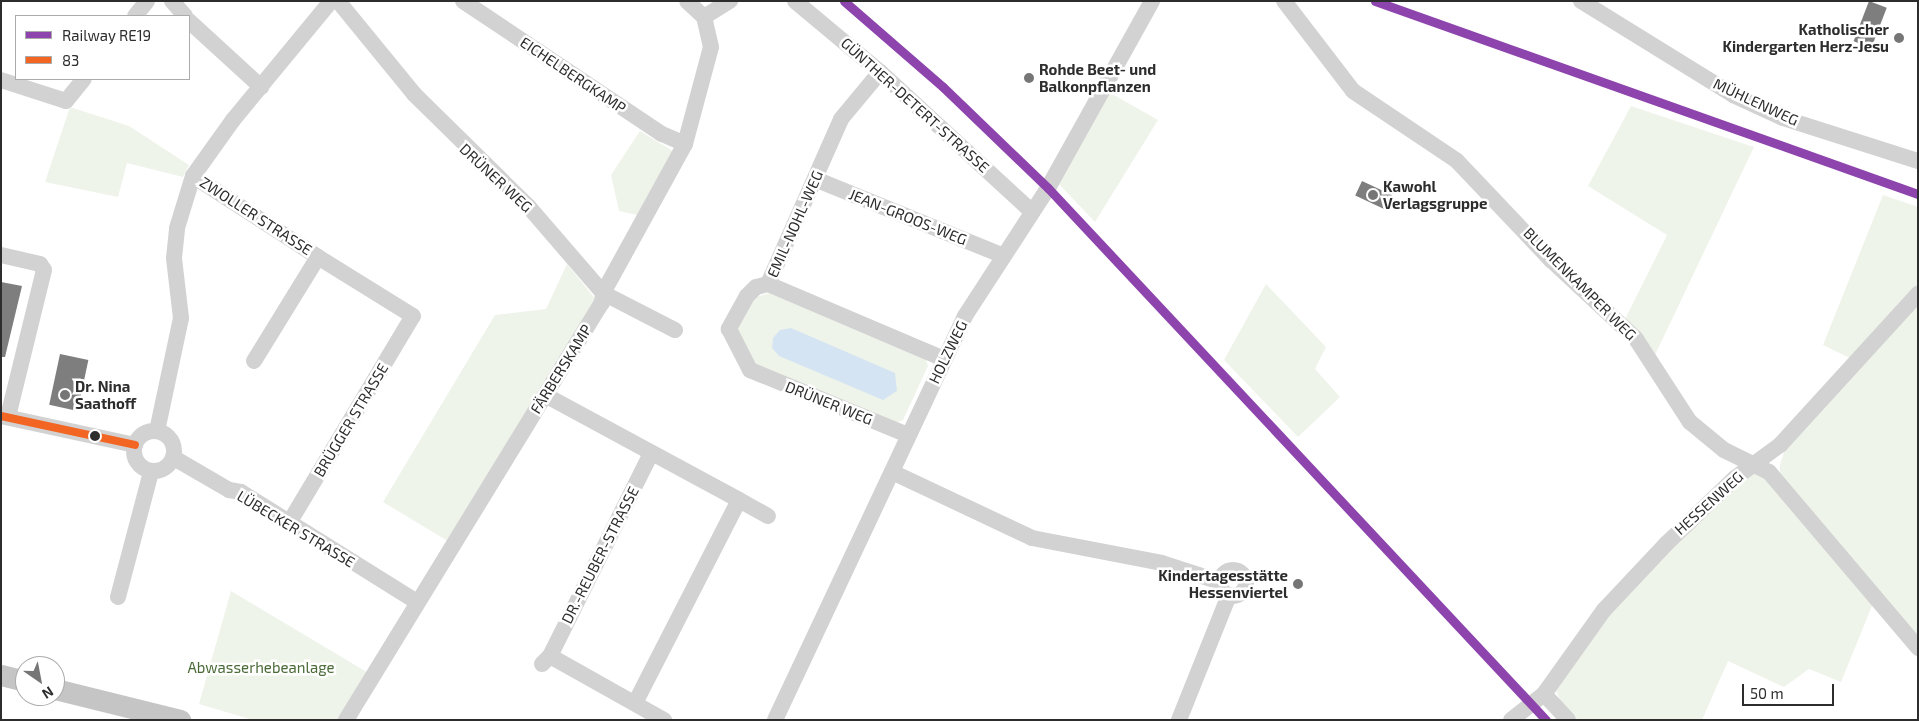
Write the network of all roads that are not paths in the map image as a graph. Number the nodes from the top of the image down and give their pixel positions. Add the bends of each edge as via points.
1 (147, 1) edge
2 (172, 1) edge
3 (331, 1) edge
4 (338, 1) edge
5 (463, 1) edge
6 (687, 1) edge
7 (730, 1) edge
8 (795, 1) edge
9 (1152, 1) edge
10 (1284, 1) edge
11 (1581, 1) edge
12 (135, 15) edge
13 (184, 15) edge
14 (704, 17) junction
15 (190, 22) edge
16 (880, 72) junction
17 (1, 80) edge
18 (83, 80) edge
19 (261, 87) junction
20 (685, 144) junction
21 (1918, 162) edge
22 (193, 176) junction
23 (815, 179) junction
24 (1031, 211) junction
25 (1, 255) edge
26 (1001, 255) junction
27 (318, 257) junction
28 (768, 284) junction
29 (603, 293) junction
30 (1918, 294) edge
31 (413, 316) joint
32 (675, 330) dead end
33 (944, 359) junction
34 (254, 360) dead end
35 (750, 370) joint
36 (545, 394) junction
37 (5, 416) edge
38 (157, 431) junction
39 (908, 435) junction
40 (135, 445) junction
41 (651, 453) junction
42 (174, 458) junction
43 (1755, 463) junction
44 (151, 472) junction
45 (892, 472) junction
46 (739, 500) junction
47 (768, 516) dead end
48 (289, 523) junction
49 (118, 597) dead end
50 (417, 602) junction
51 (1918, 648) edge
52 (1, 676) edge
53 (15, 679) edge
54 (65, 691) edge
55 (1544, 694) junction
56 (636, 701) junction
57 (180, 720) edge
58 (346, 720) edge
59 (664, 720) edge
60 (775, 720) edge
61 (1179, 720) edge
62 (1511, 720) edge
63 (1568, 720) edge

1 - 12 street
2 - 13 street
3 - 19 street
4 - 29 street, DRÜNER WEG via 414,94 528,206
5 - 20 street, EICHELBERGKAMP via 662,134
6 - 14 street
7 - 14 street
8 - 16 street, GÜNTHER-DETERT-STRASSE
9 - 24 street, HOLZWEG
10 - 43 street, BLUMENKAMPER WEG via 1353,91 1457,161 1551,260 1636,339 1690,422 1724,450
11 - 21 street, MÜHLENWEG via 1733,95 1783,118
14 - 20 street, FÄRBERSKAMP via 712,47
15 - 19 street
16 - 23 street, EMIL-NOHL-WEG via 841,119
16 - 24 street, GÜNTHER-DETERT-STRASSE
17 - 18 street via 66,101
19 - 22 street
20 - 29 street, FÄRBERSKAMP
22 - 27 street, ZWOLLER STRASSE
22 - 38 street via 177,228 174,258 181,318
23 - 26 street, JEAN-GROOS-WEG
23 - 28 street, EMIL-NOHL-WEG
24 - 26 street, HOLZWEG
25 - 37 street via 40,264 44,270
26 - 33 street, HOLZWEG
27 - 31 street, ZWOLLER STRASSE
27 - 34 street, ZWOLLER STRASSE
28 - 33 street
28 - 35 street, EMIL-NOHL-WEG via 756,287 746,296 729,329
29 - 32 street, DRÜNER WEG
29 - 36 street, FÄRBERSKAMP via 602,303
30 - 43 street, HESSENWEG via 1780,445
31 - 48 street, BRÜGGER STRASSE
33 - 39 street, HOLZWEG
35 - 39 street, DRÜNER WEG
36 - 41 street
36 - 50 street, FÄRBERSKAMP
37 - 40 street
38 - 40 street via 143,434
38 - 42 street via 168,436 175,446
39 - 45 street, HOLZWEG
40 - 44 street via 137,462
41 - 46 street
41 - 56 street, DR.-REUBER-STRASSE via 546,660
42 - 44 street via 169,466
42 - 48 street, LÜBECKER STRASSE via 229,490 240,492
43 - 51 street, BLUMENKAMPER WEG via 1787,491
43 - 55 street, HESSENWEG via 1666,544 1604,610
44 - 49 street
45 - 60 street, HOLZWEG
45 - 61 street via 1032,538 1162,563 1225,589
46 - 47 street
46 - 56 street
48 - 50 street, LÜBECKER STRASSE
50 - 58 street, FÄRBERSKAMP
52 - 53 main road
54 - 57 main road
55 - 62 street, HESSENWEG
55 - 63 street
56 - 59 street, DR.-REUBER-STRASSE

